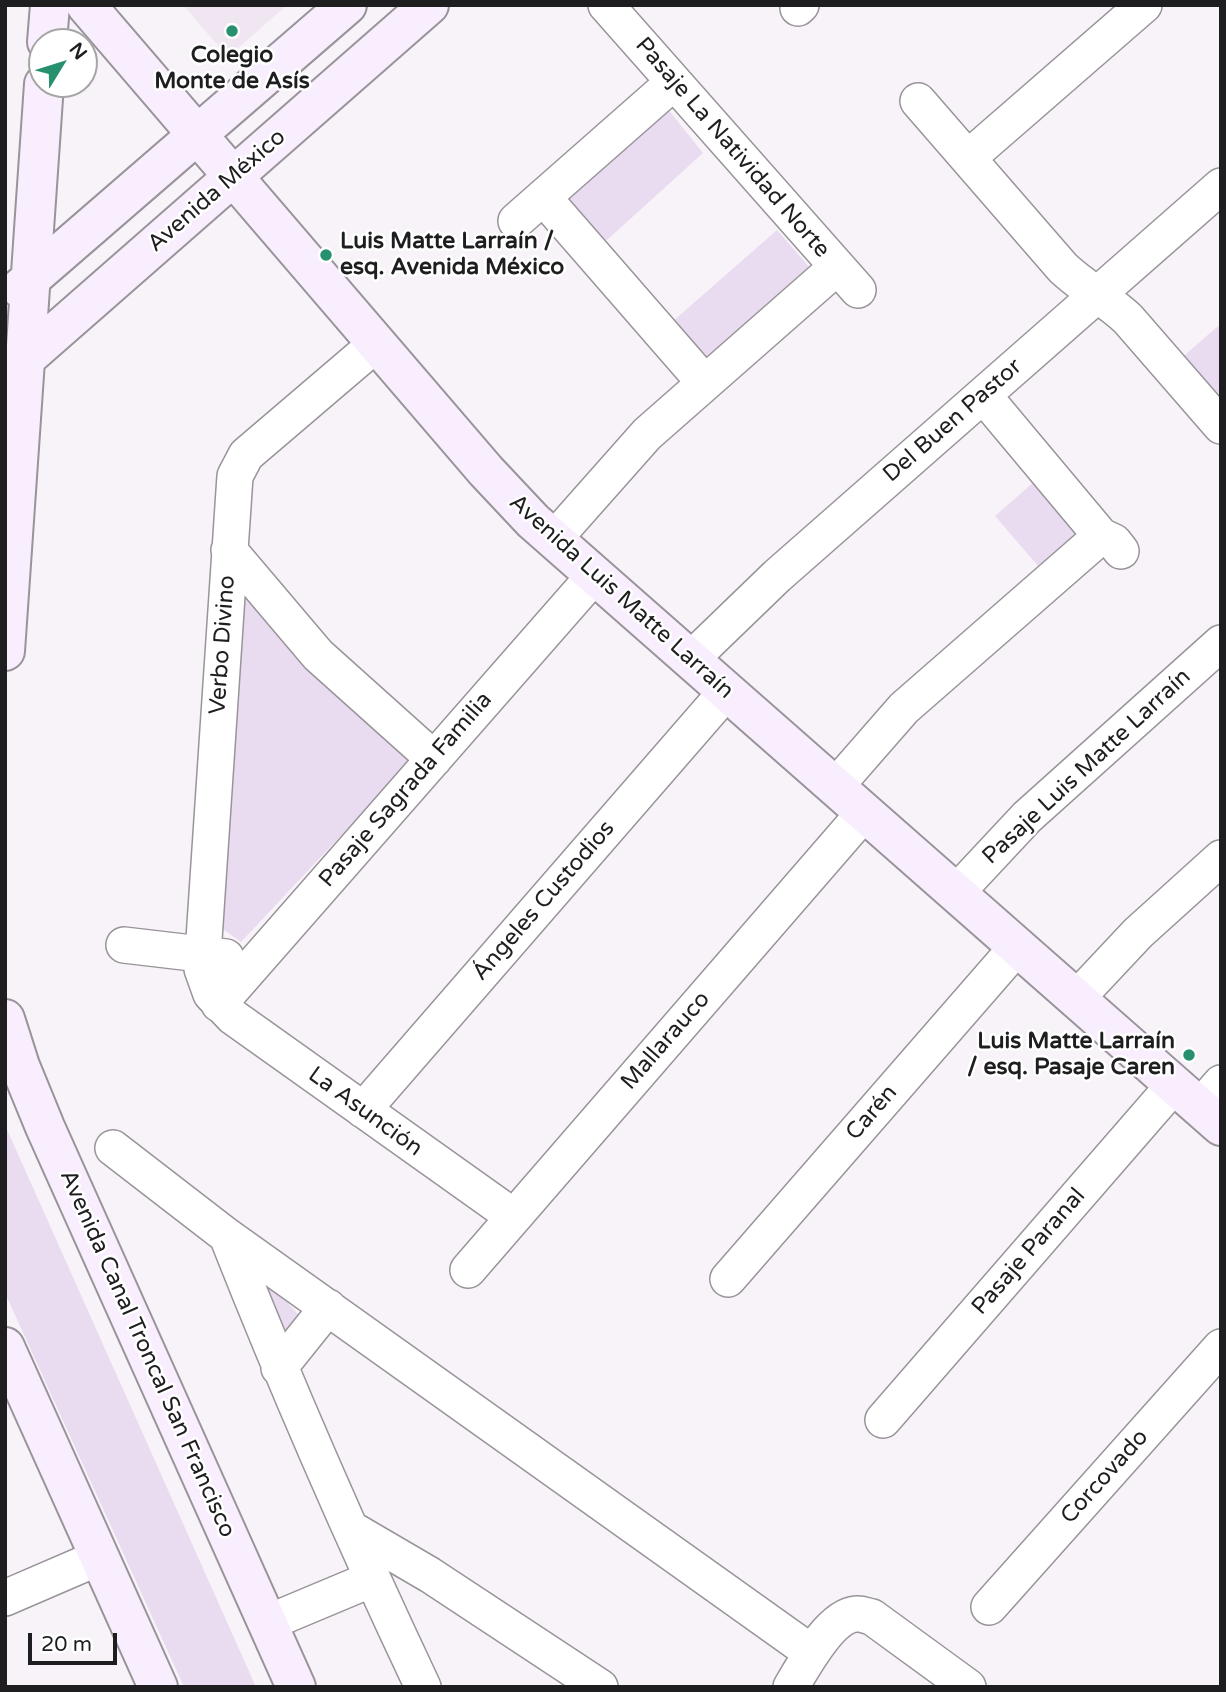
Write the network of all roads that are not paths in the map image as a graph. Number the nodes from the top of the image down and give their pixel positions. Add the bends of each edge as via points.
1 (50, 5) edge
2 (86, 5) edge
3 (347, 5) edge
4 (429, 5) edge
5 (606, 5) edge
6 (1144, 5) edge
7 (48, 28) edge
8 (100, 43) edge
9 (674, 82) junction
10 (42, 98) edge
11 (918, 101) dead end
12 (198, 135) junction
13 (968, 158) junction
14 (233, 177) junction
15 (1221, 187) edge
16 (543, 197) junction
17 (516, 220) dead end
18 (19, 290) edge
19 (1098, 295) junction
20 (376, 344) junction
21 (16, 366) edge
22 (704, 383) junction
23 (983, 395) junction
24 (1221, 426) edge
25 (554, 539) junction
26 (229, 550) junction
27 (594, 576) junction
28 (1221, 643) edge
29 (5, 651) edge
30 (690, 660) junction
31 (726, 692) junction
32 (434, 759) junction
33 (835, 788) junction
34 (864, 813) junction
35 (1221, 858) edge
36 (956, 893) junction
37 (124, 945) dead end
38 (1017, 947) junction
39 (202, 954) junction
40 (257, 961) junction
41 (1076, 999) junction
42 (219, 1004) junction
43 (5, 1019) edge
44 (1204, 1100) edge
45 (363, 1110) junction
46 (113, 1148) dead end
47 (514, 1217) junction
48 (227, 1236) junction
49 (468, 1270) dead end
50 (727, 1279) dead end
51 (328, 1307) junction
52 (5, 1347) edge
53 (1221, 1347) edge
54 (279, 1368) junction
55 (883, 1420) dead end
56 (353, 1530) junction
57 (100, 1557) junction
58 (430, 1575) junction
59 (378, 1591) junction
60 (5, 1598) edge
61 (989, 1607) dead end
62 (267, 1623) junction
63 (812, 1653) junction
64 (158, 1687) edge
65 (296, 1687) edge
66 (423, 1687) edge
67 (600, 1687) edge
68 (791, 1687) edge
69 (968, 1687) edge

1 - 7 street
2 - 8 street, Avenida Luis Matte Larraín
3 - 12 street
4 - 14 street, Avenida México
5 - 9 street, Pasaje La Natividad Norte
6 - 13 street
8 - 12 street, Avenida Luis Matte Larraín
9 - 16 street
9 - 22 street, Pasaje La Natividad Norte via 847,279
10 - 18 street
11 - 13 street
12 - 14 street, Avenida Luis Matte Larraín
12 - 18 street
13 - 19 street via 1063,268
14 - 20 street, Avenida Luis Matte Larraín
14 - 21 street, Avenida México
15 - 19 street, Del Buen Pastor
16 - 17 street
16 - 22 street
18 - 21 street
19 - 23 street, Del Buen Pastor
19 - 24 street via 1128,319
20 - 25 street, Avenida Luis Matte Larraín via 486,471
20 - 26 street, Verbo Divino via 246,455 235,476
21 - 29 street
22 - 25 street via 647,433
23 - 30 street, Del Buen Pastor
23 - 33 street via 1111,543 904,708
25 - 27 street, Avenida Luis Matte Larraín
26 - 32 street via 318,654
26 - 39 street, Verbo Divino
27 - 30 street, Avenida Luis Matte Larraín
27 - 32 street, Pasaje Sagrada Familia
28 - 36 street, Pasaje Luis Matte Larraín via 1037,808
30 - 31 street, Avenida Luis Matte Larraín
31 - 33 street, Avenida Luis Matte Larraín
31 - 45 street, Ángeles Custodios
32 - 40 street, Pasaje Sagrada Familia
33 - 34 street, Avenida Luis Matte Larraín
34 - 36 street, Avenida Luis Matte Larraín
34 - 47 street, Mallarauco
35 - 41 street via 1138,933
36 - 38 street, Avenida Luis Matte Larraín
37 - 39 street
38 - 41 street, Avenida Luis Matte Larraín
38 - 50 street, Carén
39 - 40 street
39 - 42 street, Verbo Divino via 205,982
40 - 42 street, Pasaje Sagrada Familia
41 - 44 street, Avenida Luis Matte Larraín
42 - 45 street, La Asunción
43 - 62 street, Avenida Canal Troncal San Francisco via 45,1127
44 - 55 street, Pasaje Paranal
45 - 47 street, La Asunción
46 - 48 street
47 - 49 street, Mallarauco
48 - 51 street
48 - 54 street
51 - 54 street
51 - 63 street
52 - 57 street
53 - 61 street, Corcovado
54 - 56 street
56 - 58 street
56 - 59 street
57 - 60 street
57 - 64 street
58 - 59 street
58 - 67 street
59 - 62 street
59 - 66 street
62 - 65 street, Avenida Canal Troncal San Francisco
63 - 68 street
63 - 69 street via 838,1621 855,1614 872,1617

